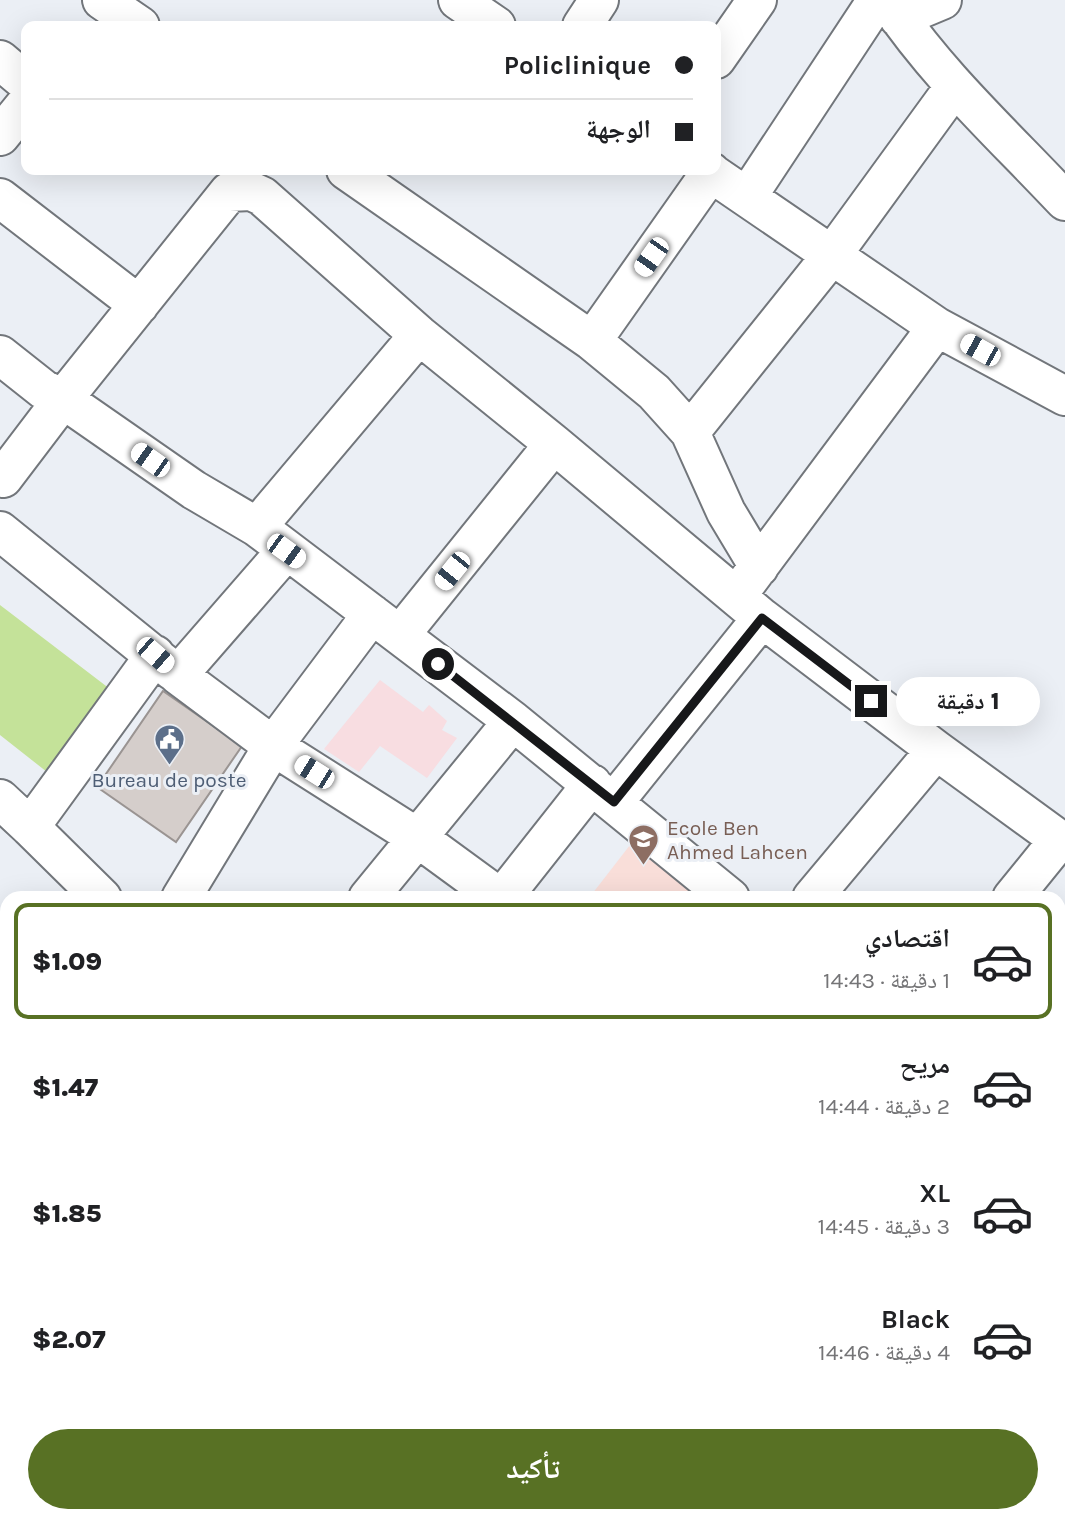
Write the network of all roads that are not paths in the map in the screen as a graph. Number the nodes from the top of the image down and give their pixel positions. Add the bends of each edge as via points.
1 (102, 0) edge
2 (599, 0) edge
3 (757, 0) edge
4 (942, 0) edge
5 (464, 2) edge
6 (888, 6) edge
7 (133, 21) edge
8 (489, 21) edge
9 (585, 21) edge
10 (721, 53) edge
11 (0, 60) edge
12 (21, 78) edge
13 (955, 86) junction
14 (21, 110) edge
15 (0, 136) edge
16 (353, 175) edge
17 (706, 175) edge
18 (715, 175) edge
19 (747, 197) junction
20 (1064, 197) edge
21 (0, 198) edge
22 (832, 255) junction
23 (139, 305) junction
24 (937, 327) junction
25 (419, 335) junction
26 (592, 341) junction
27 (0, 355) edge
28 (1065, 396) edge
29 (63, 399) junction
30 (690, 432) junction
31 (555, 443) junction
32 (1, 479) edge
33 (257, 527) junction
34 (0, 531) edge
35 (286, 551) junction
36 (752, 594) junction
37 (386, 625) junction
38 (166, 665) junction
39 (513, 721) junction
40 (273, 746) junction
41 (936, 750) junction
42 (603, 793) junction
43 (0, 799) edge
44 (30, 827) junction
45 (418, 838) junction
46 (1062, 842) edge
47 (95, 891) edge
48 (185, 891) edge
49 (374, 891) edge
50 (491, 891) edge
51 (508, 891) edge
52 (722, 891) edge
53 (818, 891) edge
54 (1018, 891) edge

1 - 7 street
2 - 9 street
3 - 10 street
4 - 6 street
5 - 8 street
6 - 13 street
6 - 19 street
11 - 12 street
13 - 20 street
13 - 22 street
14 - 15 street
16 - 26 street
17 - 26 street
18 - 19 street
19 - 22 street
21 - 23 street
22 - 24 street
22 - 30 street
23 - 25 street via 229,192 251,191
23 - 29 street
24 - 28 street
24 - 36 street
25 - 31 street
25 - 33 street
26 - 30 street via 654,391
27 - 29 street
29 - 32 street
29 - 33 street via 194,490
30 - 36 street via 726,512
31 - 36 street
31 - 37 street
33 - 35 street
34 - 38 street
35 - 37 street
35 - 38 street
36 - 41 street
36 - 42 street
37 - 39 street
37 - 40 street
38 - 40 street
38 - 44 street
39 - 42 street
39 - 45 street
40 - 45 street
40 - 48 street
41 - 46 street
41 - 53 street
42 - 51 street
42 - 52 street
43 - 44 street
44 - 47 street
45 - 49 street
45 - 50 street
46 - 54 street

